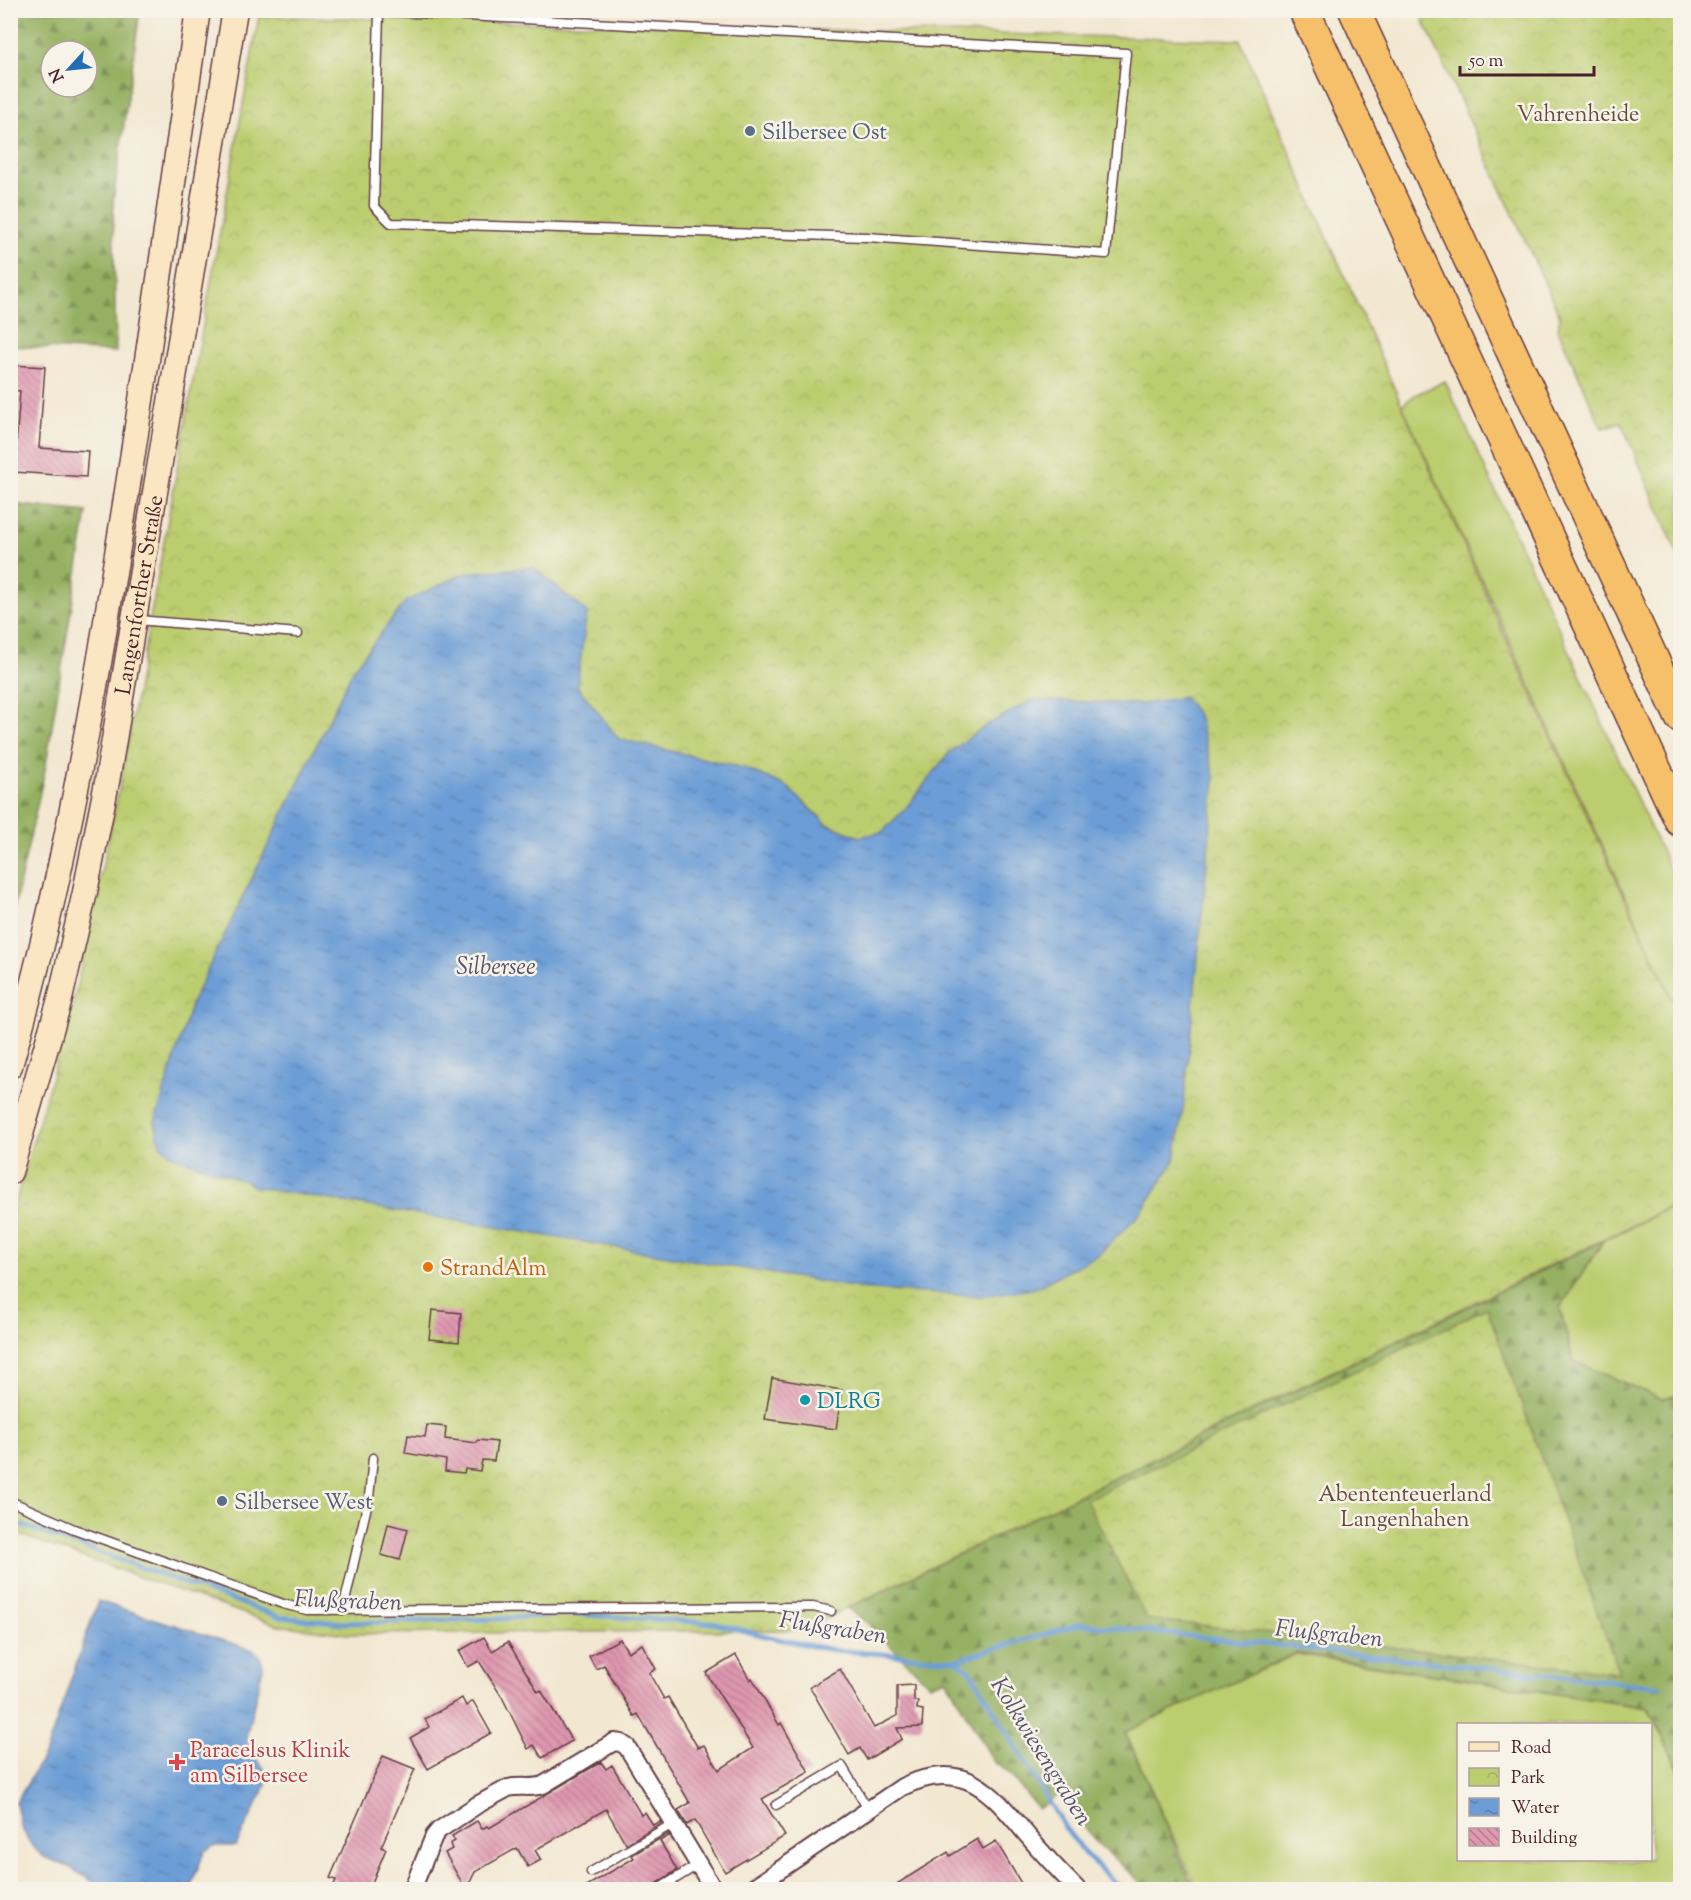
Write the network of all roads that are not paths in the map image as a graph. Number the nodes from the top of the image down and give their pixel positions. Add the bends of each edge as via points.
1 (198, 10) edge
2 (235, 10) edge
3 (341, 10) edge
4 (1304, 10) edge
5 (1354, 10) edge
6 (380, 11) edge
7 (135, 620) junction
8 (298, 633) dead end
9 (1680, 717) edge
10 (1680, 821) edge
11 (10, 1066) edge
12 (10, 1172) edge
13 (373, 1458) dead end
14 (10, 1501) edge
15 (343, 1611) junction
16 (831, 1611) dead end
17 (776, 1805) dead end
18 (868, 1809) junction
19 (674, 1823) junction
20 (699, 1864) junction
21 (591, 1872) dead end
22 (412, 1890) edge
23 (657, 1890) edge
24 (714, 1890) edge
25 (750, 1890) edge
26 (1078, 1890) edge

1 - 11 main road, Langenforther Straße via 97,679 57,887
2 - 7 main road, Langenforther Straße
3 - 6 lane
4 - 10 highway
5 - 9 highway
6 - 6 lane via 374,206 391,223 867,237 1106,254 1126,53
7 - 8 lane
7 - 12 main road, Langenforther Straße via 85,892 60,999
13 - 15 lane via 369,1497
14 - 15 lane via 74,1529 283,1604 307,1610
15 - 16 lane via 570,1607 813,1607
17 - 18 lane via 842,1766
18 - 25 street
18 - 26 street via 917,1780 947,1775 958,1778 996,1799
19 - 20 street
19 - 21 lane
19 - 22 street via 627,1748 614,1742 543,1785 508,1788 447,1824 434,1836
20 - 23 lane
20 - 24 street

